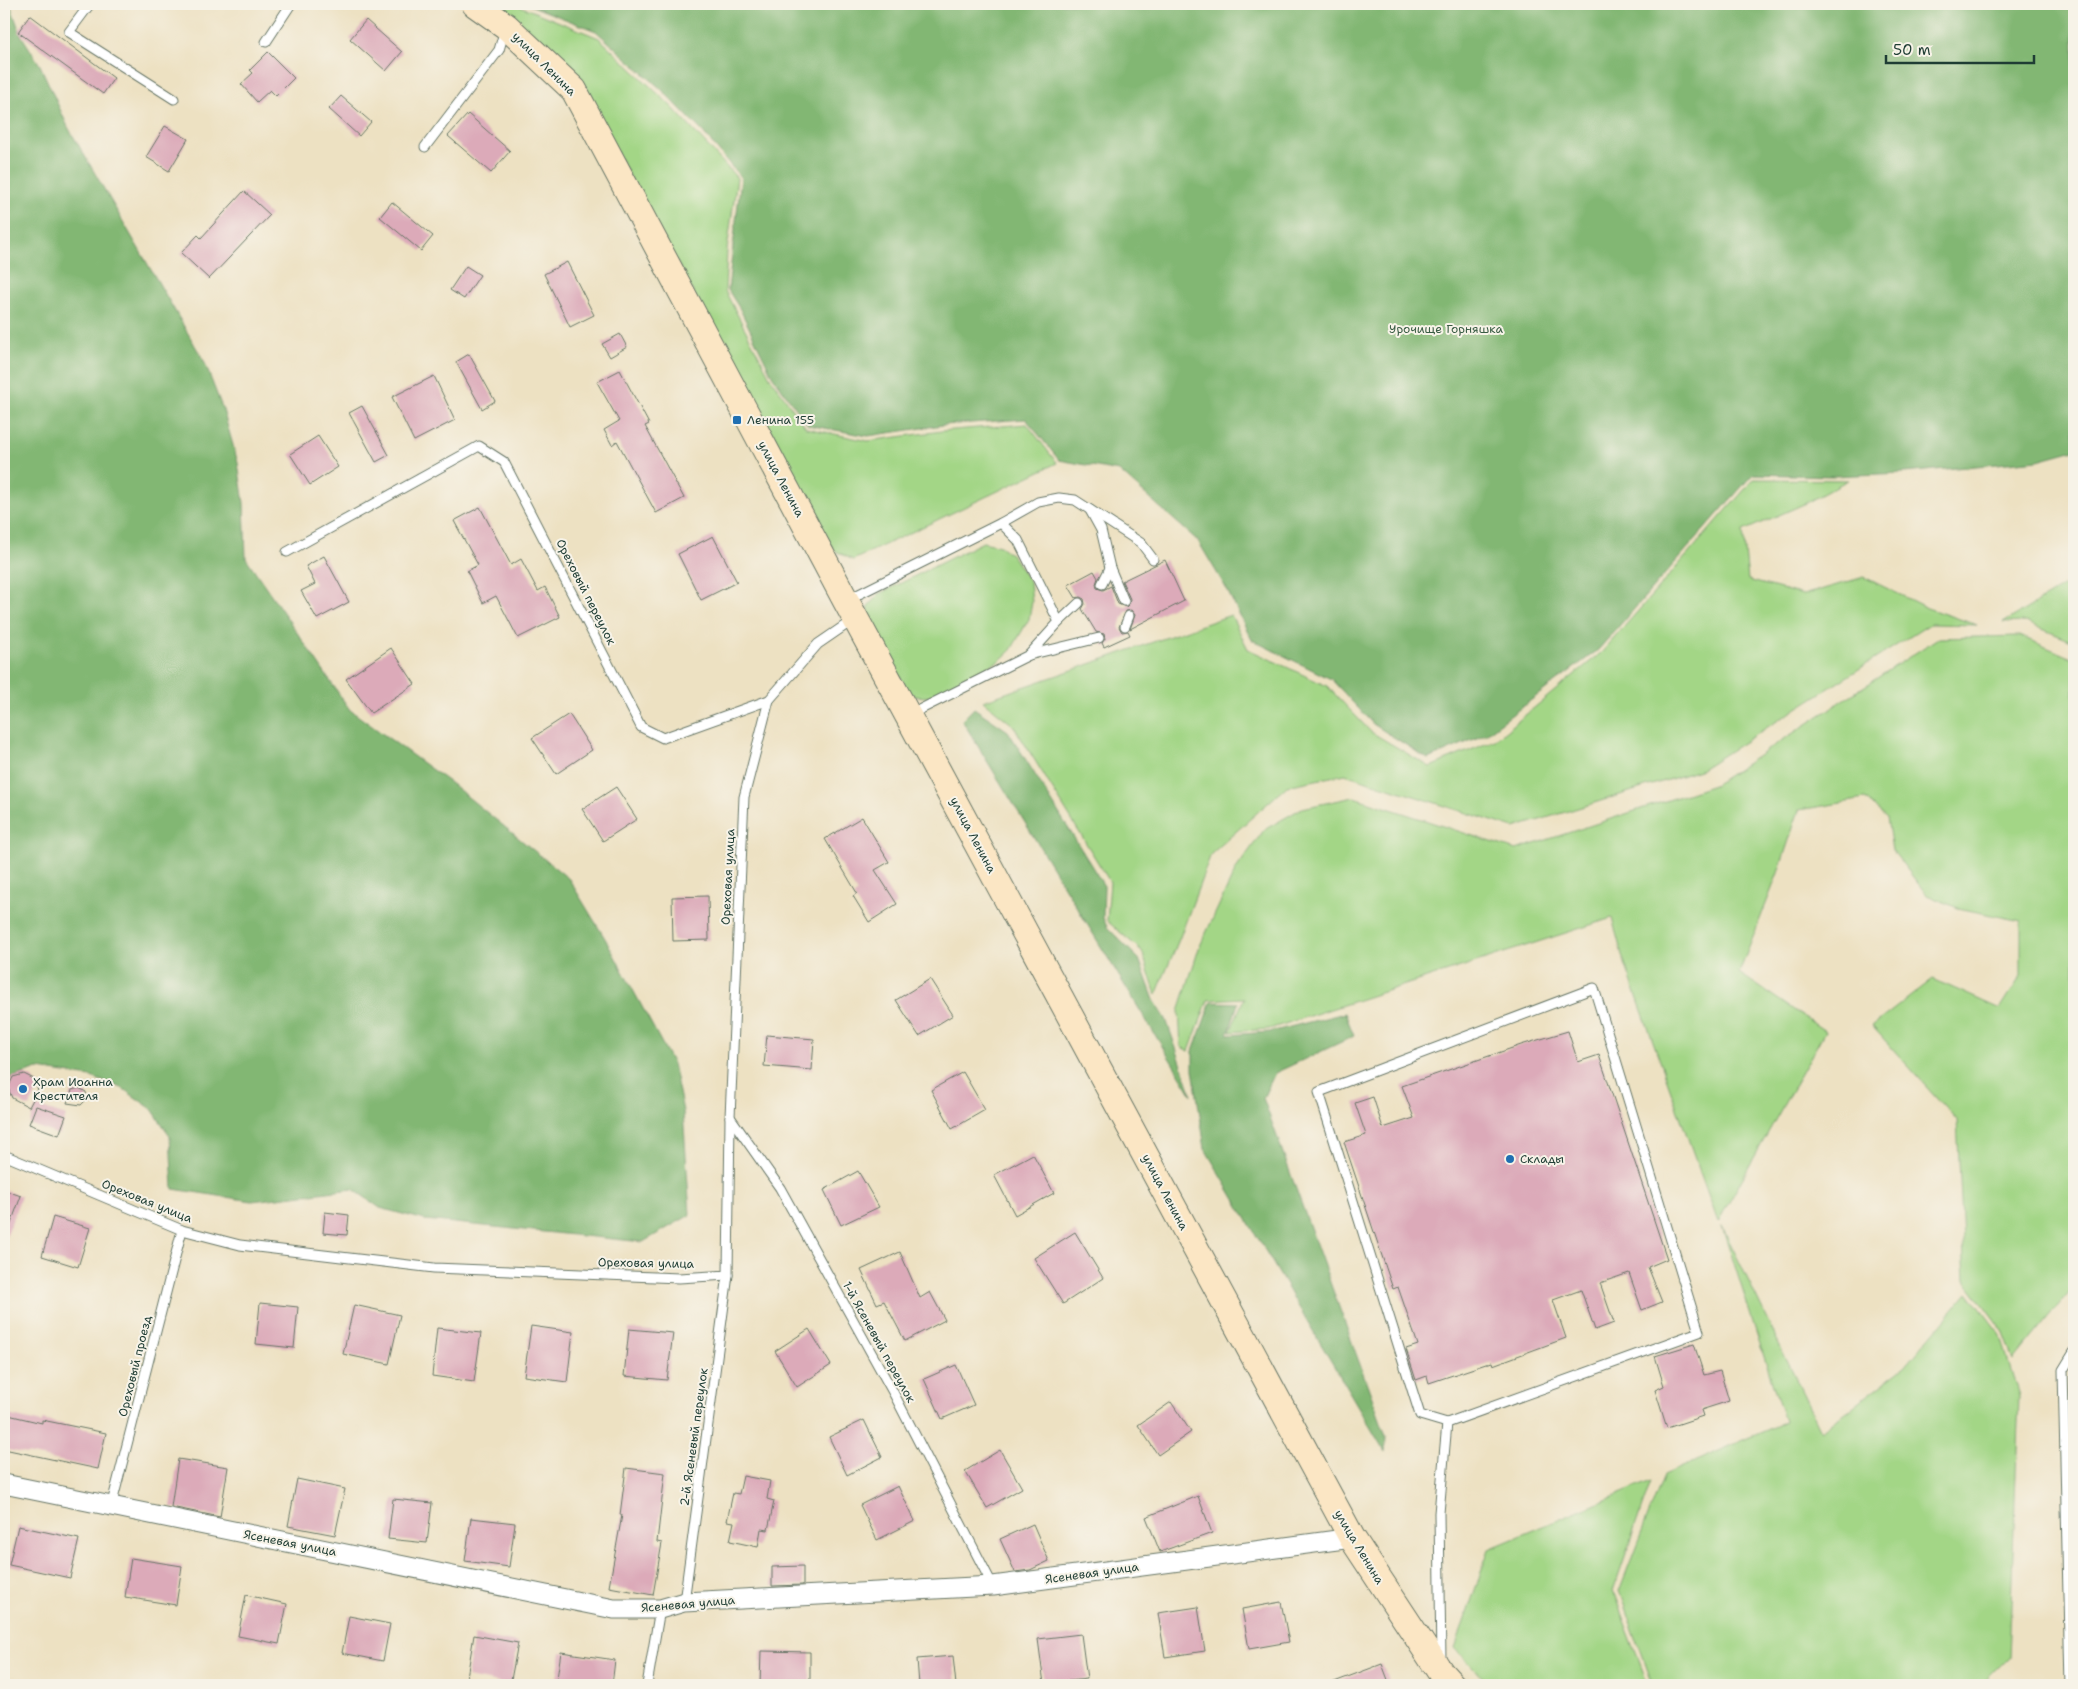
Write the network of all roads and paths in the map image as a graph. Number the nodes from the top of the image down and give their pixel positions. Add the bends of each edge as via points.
1 (90, 4) edge
2 (291, 4) edge
3 (475, 4) edge
4 (506, 26) junction
5 (266, 42) dead end
6 (174, 99) dead end
7 (425, 147) dead end
8 (1090, 510) junction
9 (1001, 523) junction
10 (287, 552) dead end
11 (1153, 559) dead end
12 (1110, 568) junction
13 (1102, 584) dead end
14 (1124, 601) dead end
15 (1079, 602) dead end
16 (851, 610) junction
17 (1129, 616) dead end
18 (1059, 622) junction
19 (1125, 626) dead end
20 (1099, 638) dead end
21 (1029, 655) junction
22 (769, 700) junction
23 (909, 715) junction
24 (730, 1117) junction
25 (4, 1155) edge
26 (182, 1230) junction
27 (728, 1275) junction
28 (2074, 1352) edge
29 (1447, 1423) junction
30 (4, 1484) edge
31 (111, 1507) junction
32 (1352, 1538) junction
33 (993, 1586) junction
34 (684, 1602) junction
35 (660, 1609) junction
36 (1446, 1679) edge
37 (647, 1685) edge
38 (2070, 1685) edge

1 - 6 lane via 69,32
2 - 5 lane
3 - 4 main road, улица Ленина
4 - 7 lane via 499,50
4 - 16 main road, улица Ленина via 574,90
8 - 9 lane, Ореховый переулок via 1074,500 1059,498 1038,502
8 - 11 lane, Ореховый переулок via 1141,543
8 - 12 lane via 1101,530
9 - 16 lane, Ореховый переулок
9 - 18 lane via 1018,540
10 - 22 lane, Ореховый переулок via 479,446 504,462 642,727 663,738
12 - 13 lane
12 - 14 lane
15 - 18 lane
16 - 22 lane, Ореховый переулок
16 - 23 main road, улица Ленина
17 - 19 lane
18 - 21 lane
20 - 21 lane
21 - 23 lane
22 - 24 lane, Ореховая улица via 744,798
23 - 32 main road, улица Ленина
24 - 27 lane, Ореховая улица
24 - 33 lane, 1-й Ясеневый переулок via 790,1205 894,1394
25 - 26 lane, Ореховая улица
26 - 27 lane, Ореховая улица via 240,1245 434,1268 679,1278
26 - 31 lane, Ореховый проезд
27 - 34 lane, 2-й Ясеневый переулок
28 - 38 lane via 2063,1370
29 - 29 lane via 1699,1332 1594,988 1319,1092 1420,1415
29 - 36 lane via 1439,1513
30 - 31 street, Ясеневая улица
31 - 35 street, Ясеневая улица via 614,1609
32 - 33 street, Ясеневая улица
32 - 36 main road, улица Ленина
33 - 34 street, Ясеневая улица
34 - 35 street, Ясеневая улица
35 - 37 lane

